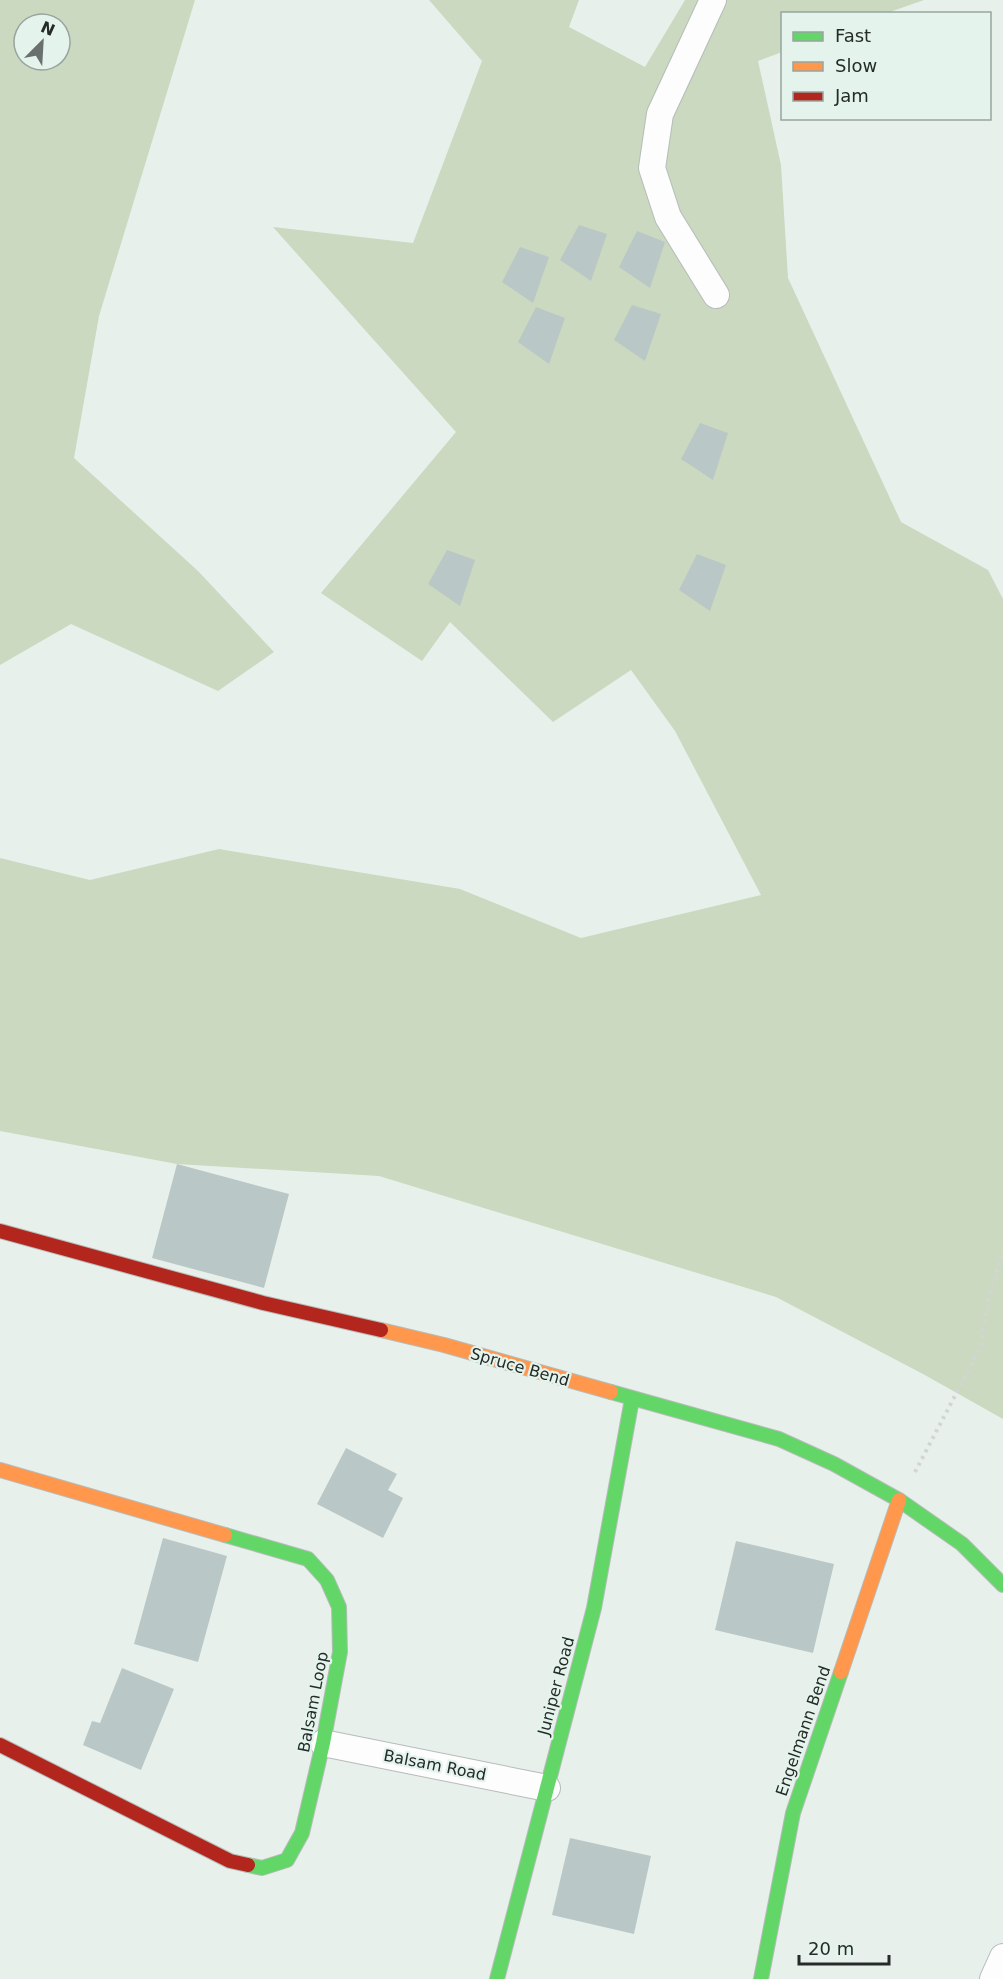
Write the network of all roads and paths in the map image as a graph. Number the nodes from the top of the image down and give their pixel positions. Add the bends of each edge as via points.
1 (713, 0) edge
2 (716, 295) dead end
3 (0, 1231) edge
4 (1003, 1252) edge
5 (632, 1399) junction
6 (0, 1470) edge
7 (899, 1500) junction
8 (1003, 1585) edge
9 (323, 1743) junction
10 (0, 1745) edge
11 (546, 1788) junction
12 (1003, 1958) edge
13 (497, 1979) edge
14 (761, 1979) edge
15 (993, 1979) edge

1 - 2 street via 660,114 652,168 668,217
3 - 5 street, Spruce Bend
4 - 7 path via 989,1296 980,1348
5 - 7 street, Spruce Bend via 779,1440 834,1464
5 - 11 street, Juniper Road via 594,1608
6 - 9 street, Balsam Loop via 308,1559 327,1580 339,1607 340,1652
7 - 8 street, Spruce Bend via 962,1544
7 - 14 street, Engelmann Bend via 793,1813
9 - 10 street, Balsam Loop via 302,1833 287,1860 262,1868 230,1861
9 - 11 street, Balsam Road
11 - 13 street, Juniper Road
12 - 15 street

